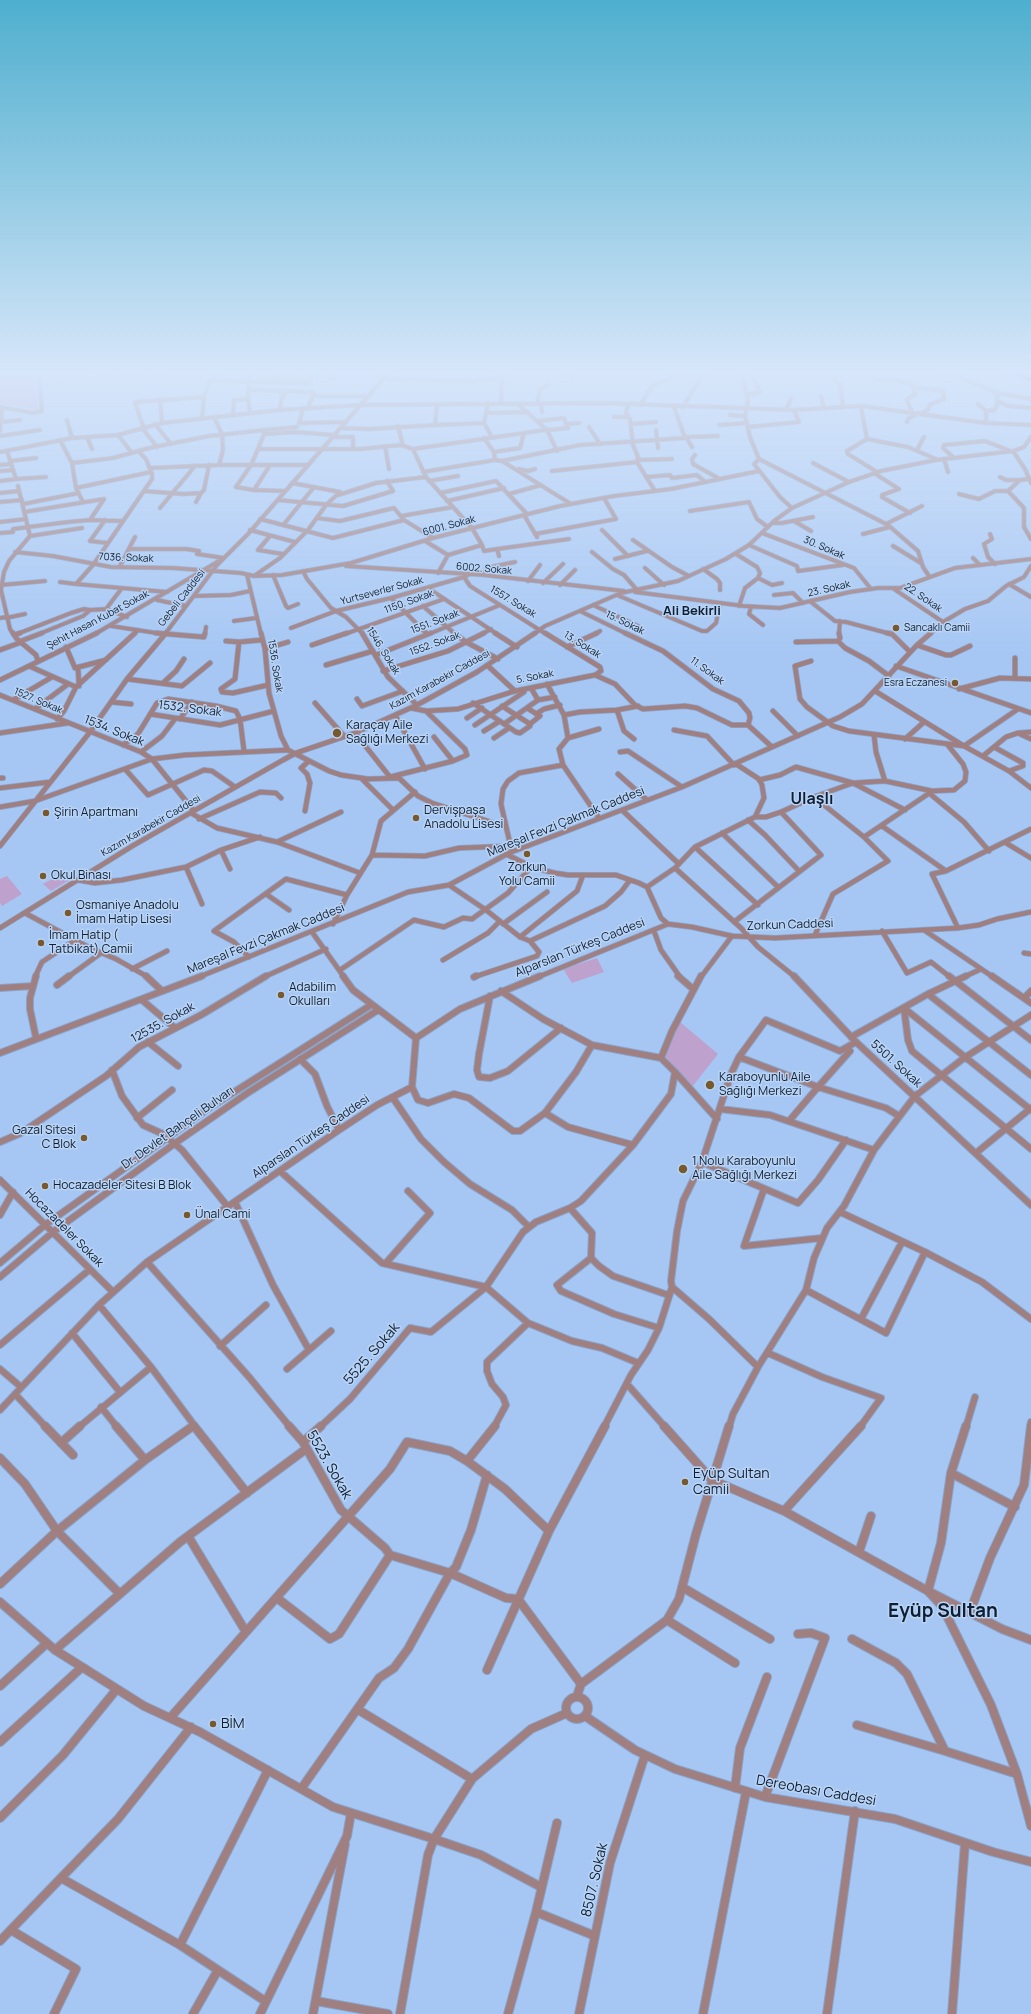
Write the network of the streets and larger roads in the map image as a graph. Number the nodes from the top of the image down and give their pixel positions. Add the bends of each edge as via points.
1 (11, 465) edge
2 (72, 465) edge
3 (148, 465) edge
4 (209, 465) junction
5 (219, 465) joint
6 (251, 465) junction
7 (270, 465) junction
8 (307, 465) joint
9 (388, 465) edge
10 (420, 465) edge
11 (465, 465) edge
12 (509, 465) edge
13 (603, 465) edge
14 (639, 465) edge
15 (695, 465) edge
16 (755, 465) edge
17 (770, 465) edge
18 (817, 465) edge
19 (865, 465) edge
20 (913, 465) edge
21 (946, 465) edge
22 (1021, 465) edge
23 (195, 466) junction
24 (389, 469) dead end
25 (517, 469) junction
26 (536, 469) dead end
27 (13, 470) junction
28 (150, 470) junction
29 (1031, 470) edge
30 (552, 471) dead end
31 (759, 471) junction
32 (1025, 471) junction
33 (0, 472) edge
34 (423, 472) junction
35 (948, 472) dead end
36 (876, 473) junction
37 (458, 476) dead end
38 (46, 477) dead end
39 (426, 477) junction
40 (646, 477) junction
41 (1000, 477) dead end
42 (718, 478) junction
43 (16, 479) junction
44 (1020, 480) junction
45 (0, 481) edge
46 (387, 481) junction
47 (429, 481) junction
48 (704, 481) junction
49 (1030, 481) edge
50 (849, 482) junction
51 (292, 483) junction
52 (541, 485) junction
53 (18, 486) dead end
54 (314, 487) junction
55 (76, 488) junction
56 (504, 488) junction
57 (254, 490) junction
58 (19, 491) junction
59 (144, 491) junction
60 (285, 491) junction
61 (655, 491) junction
62 (1008, 491) junction
63 (0, 493) edge
64 (79, 493) junction
65 (201, 493) junction
66 (440, 493) junction
67 (173, 494) junction
68 (509, 494) junction
69 (824, 494) junction
70 (959, 494) dead end
71 (338, 495) junction
72 (604, 498) junction
73 (278, 500) junction
74 (304, 501) junction
75 (447, 501) junction
76 (0, 502) edge
77 (22, 502) junction
78 (83, 502) junction
79 (196, 502) dead end
80 (326, 504) junction
81 (571, 504) junction
82 (922, 506) dead end
83 (160, 508) dead end
84 (453, 508) junction
85 (792, 508) junction
86 (690, 511) dead end
87 (24, 512) junction
88 (910, 512) junction
89 (526, 515) junction
90 (813, 517) dead end
91 (317, 518) junction
92 (402, 518) junction
93 (26, 519) junction
94 (90, 520) junction
95 (105, 520) junction
96 (260, 520) junction
97 (122, 521) junction
98 (794, 521) junction
99 (0, 522) edge
100 (284, 524) junction
101 (770, 525) junction
102 (888, 526) junction
103 (28, 527) junction
104 (82, 528) dead end
105 (472, 528) junction
106 (250, 530) junction
107 (308, 530) junction
108 (602, 530) dead end
109 (811, 531) dead end
110 (0, 533) edge
111 (762, 533) junction
112 (535, 534) junction
113 (863, 534) dead end
114 (990, 534) dead end
115 (30, 536) junction
116 (270, 536) junction
117 (135, 537) dead end
118 (433, 538) junction
119 (569, 538) dead end
120 (1031, 539) edge
121 (633, 540) dead end
122 (425, 541) junction
123 (295, 542) junction
124 (541, 542) junction
125 (108, 543) junction
126 (899, 543) junction
127 (482, 545) junction
128 (749, 545) junction
129 (888, 548) dead end
130 (129, 549) junction
131 (497, 549) junction
132 (647, 551) junction
133 (16, 552) junction
134 (592, 552) dead end
135 (283, 554) junction
136 (736, 554) junction
137 (448, 555) junction
138 (499, 556) dead end
139 (628, 556) junction
140 (223, 558) junction
141 (973, 558) dead end
142 (1031, 558) edge
143 (615, 559) dead end
144 (515, 562) dead end
145 (921, 563) junction
146 (93, 564) junction
147 (563, 564) dead end
148 (996, 564) junction
149 (540, 565) dead end
150 (842, 565) junction
151 (980, 565) junction
152 (120, 566) junction
153 (339, 566) junction
154 (1031, 566) edge
155 (645, 568) dead end
156 (703, 569) junction
157 (575, 570) dead end
158 (204, 571) junction
159 (213, 572) junction
160 (303, 572) junction
161 (438, 573) junction
162 (247, 575) junction
163 (273, 575) junction
164 (468, 575) junction
165 (484, 575) junction
166 (254, 576) junction
167 (689, 576) junction
168 (929, 576) junction
169 (464, 577) junction
170 (758, 578) junction
171 (45, 581) dead end
172 (1, 582) edge
173 (60, 582) dead end
174 (528, 582) junction
175 (782, 583) dead end
176 (76, 584) junction
177 (543, 584) junction
178 (1009, 584) junction
179 (560, 585) junction
180 (664, 585) junction
181 (122, 588) junction
182 (428, 588) junction
183 (894, 588) junction
184 (871, 589) junction
185 (637, 590) junction
186 (720, 590) dead end
187 (250, 591) junction
188 (628, 591) junction
189 (168, 592) junction
190 (617, 595) junction
191 (774, 595) dead end
192 (194, 596) junction
193 (1031, 597) edge
194 (391, 598) junction
195 (444, 599) junction
196 (157, 600) junction
197 (811, 602) junction
198 (720, 603) junction
199 (803, 603) junction
200 (298, 604) dead end
201 (500, 605) junction
202 (593, 605) junction
203 (186, 606) junction
204 (423, 606) junction
205 (739, 606) junction
206 (751, 607) junction
207 (106, 609) junction
208 (90, 610) junction
209 (336, 611) junction
210 (580, 611) junction
211 (405, 612) junction
212 (25, 614) dead end
213 (6, 617) junction
214 (127, 617) junction
215 (472, 617) junction
216 (0, 618) edge
217 (256, 618) junction
218 (234, 621) dead end
219 (840, 622) junction
220 (943, 622) junction
221 (764, 625) dead end
222 (111, 626) junction
223 (638, 626) dead end
224 (206, 627) dead end
225 (446, 627) junction
226 (291, 628) dead end
227 (540, 628) junction
228 (360, 629) junction
229 (491, 629) junction
230 (138, 630) junction
231 (600, 631) dead end
232 (165, 634) junction
233 (427, 634) junction
234 (14, 635) junction
235 (262, 640) junction
236 (22, 641) junction
237 (226, 641) dead end
238 (838, 641) junction
239 (239, 642) junction
240 (288, 642) dead end
241 (466, 642) junction
242 (796, 642) dead end
243 (312, 645) dead end
244 (917, 645) junction
245 (970, 646) dead end
246 (517, 647) junction
247 (567, 647) junction
248 (66, 648) junction
249 (265, 649) junction
250 (0, 650) edge
251 (663, 651) joint
252 (910, 652) junction
253 (375, 653) junction
254 (1015, 658) dead end
255 (184, 659) dead end
256 (498, 659) junction
257 (106, 660) junction
258 (38, 661) junction
259 (811, 661) dead end
260 (210, 663) dead end
261 (326, 665) dead end
262 (29, 666) junction
263 (488, 666) junction
264 (896, 666) junction
265 (77, 667) junction
266 (384, 671) junction
267 (595, 675) junction
268 (889, 676) junction
269 (52, 677) junction
270 (1015, 678) junction
271 (127, 679) junction
272 (1031, 679) edge
273 (0, 680) edge
274 (163, 683) junction
275 (68, 684) junction
276 (548, 684) junction
277 (268, 685) junction
278 (78, 687) junction
279 (531, 688) junction
280 (959, 689) junction
281 (522, 690) junction
282 (875, 690) junction
283 (403, 691) junction
284 (515, 691) junction
285 (0, 695) edge
286 (555, 697) junction
287 (357, 699) dead end
288 (13, 700) junction
289 (538, 700) junction
290 (111, 702) junction
291 (192, 702) junction
292 (315, 703) dead end
293 (473, 703) junction
294 (131, 704) dead end
295 (417, 705) junction
296 (560, 705) junction
297 (502, 706) junction
298 (638, 706) junction
299 (410, 708) junction
300 (482, 708) junction
301 (527, 708) junction
302 (35, 709) junction
303 (1018, 709) junction
304 (617, 710) junction
305 (274, 711) junction
306 (426, 711) junction
307 (773, 711) dead end
308 (1031, 713) edge
309 (150, 714) junction
310 (490, 714) junction
311 (536, 714) junction
312 (395, 715) junction
313 (516, 715) junction
314 (564, 715) junction
315 (467, 718) dead end
316 (57, 719) junction
317 (178, 719) junction
318 (240, 719) junction
319 (502, 722) junction
320 (828, 722) junction
321 (924, 722) junction
322 (68, 723) junction
323 (530, 724) junction
324 (475, 725) dead end
325 (748, 725) junction
326 (510, 728) junction
327 (599, 729) dead end
328 (674, 730) dead end
329 (484, 731) dead end
330 (90, 732) junction
331 (1031, 732) edge
332 (355, 733) junction
333 (1018, 733) junction
334 (0, 734) edge
335 (874, 735) junction
336 (344, 736) junction
337 (798, 736) junction
338 (434, 737) dead end
339 (494, 738) dead end
340 (568, 738) junction
341 (634, 739) dead end
342 (905, 739) junction
343 (1031, 739) edge
344 (947, 744) junction
345 (123, 746) junction
346 (964, 746) junction
347 (772, 747) junction
348 (994, 747) junction
349 (288, 750) junction
350 (244, 751) junction
351 (141, 752) junction
352 (620, 752) dead end
353 (296, 754) junction
354 (983, 756) junction
355 (152, 759) junction
356 (452, 760) junction
357 (309, 761) junction
358 (735, 764) junction
359 (563, 765) junction
360 (125, 769) junction
361 (425, 769) junction
362 (1009, 771) junction
363 (618, 774) dead end
364 (390, 777) junction
365 (362, 779) junction
366 (759, 780) junction
367 (885, 781) junction
368 (50, 782) junction
369 (853, 783) junction
370 (170, 784) junction
371 (682, 786) junction
372 (235, 787) junction
373 (0, 788) edge
374 (1031, 788) edge
375 (415, 792) junction
376 (930, 792) junction
377 (814, 797) junction
378 (281, 798) dead end
379 (647, 800) junction
380 (35, 801) junction
381 (0, 807) edge
382 (394, 810) junction
383 (622, 810) junction
384 (905, 810) junction
385 (305, 811) dead end
386 (192, 812) junction
387 (341, 812) dead end
388 (781, 812) junction
389 (755, 817) junction
390 (599, 818) junction
391 (199, 819) junction
392 (748, 820) junction
393 (882, 826) junction
394 (506, 827) junction
395 (1031, 830) edge
396 (722, 833) junction
397 (260, 837) junction
398 (864, 837) junction
399 (277, 842) junction
400 (1006, 843) junction
401 (0, 846) edge
402 (510, 846) junction
403 (695, 847) junction
404 (221, 850) junction
405 (989, 851) junction
406 (372, 854) junction
407 (509, 854) junction
408 (1031, 858) edge
409 (677, 866) junction
410 (186, 867) junction
411 (531, 867) junction
412 (230, 869) dead end
413 (799, 871) junction
414 (946, 871) junction
415 (360, 873) junction
416 (583, 875) junction
417 (78, 880) junction
418 (630, 880) junction
419 (449, 885) junction
420 (648, 887) junction
421 (778, 887) junction
422 (547, 892) dead end
423 (266, 894) junction
424 (347, 895) junction
425 (202, 904) dead end
426 (758, 904) junction
427 (289, 910) dead end
428 (486, 910) junction
429 (1031, 912) edge
430 (25, 914) junction
431 (502, 922) junction
432 (734, 922) junction
433 (332, 924) junction
434 (668, 924) junction
435 (0, 928) edge
436 (958, 928) junction
437 (924, 930) junction
438 (654, 931) junction
439 (882, 931) junction
440 (312, 932) junction
441 (815, 935) junction
442 (732, 936) junction
443 (520, 937) junction
444 (748, 937) junction
445 (75, 940) junction
446 (530, 941) junction
447 (326, 949) junction
448 (167, 951) dead end
449 (101, 953) junction
450 (1024, 953) dead end
451 (1031, 954) edge
452 (249, 958) junction
453 (443, 960) dead end
454 (132, 969) junction
455 (981, 969) junction
456 (340, 970) junction
457 (474, 977) dead end
458 (955, 982) junction
459 (56, 985) dead end
460 (33, 986) junction
461 (0, 988) edge
462 (693, 990) junction
463 (162, 991) junction
464 (501, 991) junction
465 (1031, 991) edge
466 (928, 994) junction
467 (490, 996) junction
468 (1024, 998) junction
469 (142, 1000) junction
470 (1031, 1003) edge
471 (371, 1005) junction
472 (904, 1008) junction
473 (378, 1010) junction
474 (1031, 1014) edge
475 (1012, 1025) junction
476 (176, 1028) junction
477 (561, 1028) junction
478 (851, 1037) junction
479 (36, 1038) junction
480 (416, 1038) junction
481 (1031, 1040) edge
482 (988, 1041) junction
483 (148, 1042) junction
484 (856, 1042) junction
485 (592, 1045) junction
486 (846, 1048) junction
487 (0, 1053) edge
488 (739, 1057) junction
489 (661, 1058) junction
490 (964, 1058) junction
491 (300, 1059) junction
492 (178, 1066) dead end
493 (112, 1070) junction
494 (675, 1072) junction
495 (942, 1074) junction
496 (1031, 1075) edge
497 (412, 1087) junction
498 (818, 1087) junction
499 (172, 1090) dead end
500 (915, 1096) junction
501 (393, 1098) junction
502 (720, 1109) junction
503 (1031, 1109) edge
504 (546, 1113) junction
505 (899, 1116) junction
506 (137, 1118) junction
507 (717, 1120) junction
508 (789, 1121) junction
509 (1007, 1129) junction
510 (339, 1130) junction
511 (168, 1138) junction
512 (846, 1140) junction
513 (0, 1142) edge
514 (174, 1144) junction
515 (633, 1145) junction
516 (1031, 1149) edge
517 (874, 1150) junction
518 (976, 1153) junction
519 (702, 1162) junction
520 (280, 1171) junction
521 (0, 1180) edge
522 (764, 1189) junction
523 (13, 1192) junction
524 (408, 1192) dead end
525 (235, 1202) junction
526 (1031, 1205) edge
527 (228, 1207) junction
528 (570, 1208) junction
529 (840, 1212) junction
530 (0, 1215) edge
531 (45, 1225) junction
532 (529, 1227) junction
533 (53, 1232) junction
534 (822, 1238) junction
535 (902, 1242) junction
536 (925, 1252) junction
537 (591, 1258) junction
538 (147, 1262) junction
539 (0, 1263) edge
540 (386, 1263) junction
541 (89, 1270) junction
542 (0, 1277) edge
543 (486, 1287) junction
544 (672, 1287) junction
545 (806, 1290) junction
546 (113, 1292) junction
547 (668, 1295) junction
548 (99, 1305) junction
549 (266, 1305) dead end
550 (861, 1319) junction
551 (1031, 1319) edge
552 (528, 1323) junction
553 (659, 1328) junction
554 (331, 1331) dead end
555 (72, 1333) junction
556 (0, 1346) edge
557 (220, 1346) junction
558 (309, 1350) junction
559 (768, 1353) junction
560 (638, 1362) junction
561 (151, 1367) junction
562 (758, 1367) junction
563 (0, 1369) edge
564 (287, 1369) dead end
565 (627, 1384) junction
566 (21, 1388) junction
567 (120, 1392) junction
568 (15, 1394) junction
569 (975, 1397) dead end
570 (101, 1407) junction
571 (0, 1410) edge
572 (1031, 1422) edge
573 (194, 1426) junction
574 (61, 1443) junction
575 (305, 1446) junction
576 (72, 1455) dead end
577 (0, 1458) edge
578 (145, 1460) junction
579 (467, 1461) junction
580 (951, 1473) junction
581 (486, 1475) junction
582 (712, 1480) junction
583 (246, 1493) junction
584 (1015, 1507) junction
585 (784, 1511) junction
586 (871, 1516) dead end
587 (349, 1517) junction
588 (57, 1531) junction
589 (549, 1531) junction
590 (188, 1536) junction
591 (859, 1552) junction
592 (390, 1555) junction
593 (450, 1573) junction
594 (0, 1584) edge
595 (682, 1587) junction
596 (928, 1590) junction
597 (120, 1594) junction
598 (277, 1598) junction
599 (518, 1599) junction
600 (0, 1602) edge
601 (970, 1612) junction
602 (666, 1620) junction
603 (246, 1632) junction
604 (798, 1634) dead end
605 (770, 1639) dead end
606 (852, 1639) dead end
607 (1031, 1640) edge
608 (46, 1644) junction
609 (55, 1650) junction
610 (735, 1663) dead end
611 (82, 1668) junction
612 (487, 1670) dead end
613 (767, 1677) dead end
614 (581, 1684) junction
615 (0, 1686) edge
616 (116, 1690) junction
617 (577, 1696) junction
618 (357, 1709) junction
619 (567, 1713) junction
620 (585, 1716) junction
621 (170, 1718) junction
622 (857, 1725) dead end
623 (190, 1727) junction
624 (0, 1742) edge
625 (944, 1751) junction
626 (645, 1755) junction
627 (268, 1770) junction
628 (1017, 1774) junction
629 (472, 1779) junction
630 (735, 1788) junction
631 (301, 1789) junction
632 (746, 1792) junction
633 (765, 1797) junction
634 (855, 1811) junction
635 (351, 1813) junction
636 (0, 1818) edge
637 (557, 1823) dead end
638 (1031, 1826) edge
639 (347, 1836) junction
640 (434, 1838) junction
641 (965, 1843) junction
642 (1031, 1862) edge
643 (61, 1878) junction
644 (541, 1887) junction
645 (536, 1912) junction
646 (11, 1930) junction
647 (595, 1936) junction
648 (0, 1941) edge
649 (180, 1945) junction
650 (218, 1970) junction
651 (265, 2001) junction
652 (316, 2001) junction
653 (54, 2014) edge
654 (193, 2014) edge
655 (260, 2014) edge
656 (313, 2014) edge
657 (388, 2014) edge
658 (400, 2014) edge
659 (508, 2014) edge
660 (579, 2014) edge
661 (703, 2014) edge
662 (827, 2014) edge
663 (952, 2014) edge

1 - 27 street
2 - 55 street
3 - 28 street
4 - 5 street
4 - 23 street
4 - 65 street via 204,490
5 - 6 street
6 - 7 street
6 - 57 street via 236,488
7 - 8 street
7 - 57 street
8 - 51 street, Gebeli Caddesi
9 - 24 street
10 - 34 street
11 - 34 street
12 - 25 street
13 - 30 street
14 - 40 street
15 - 42 street
16 - 31 street
17 - 69 street
18 - 50 street
19 - 36 street
20 - 36 street, Kazım Karabekir Caddesi
21 - 35 street
22 - 32 street
23 - 28 street
23 - 67 street
25 - 26 street
25 - 52 street
27 - 33 street
27 - 43 street
28 - 55 street
28 - 59 street via 152,479
29 - 32 street
31 - 42 street, 6001. Sokak
31 - 85 street
32 - 49 street
34 - 39 street
36 - 50 street, Kazım Karabekir Caddesi
36 - 88 street via 898,490 881,496
37 - 47 street
38 - 43 street
39 - 46 street
39 - 47 street
40 - 48 street via 670,475 672,478 697,475
40 - 61 street
41 - 44 street via 1006,480
42 - 48 street, 6001. Sokak
43 - 45 street
44 - 49 street
44 - 62 street
46 - 71 street
46 - 80 street via 393,491 343,506
47 - 66 street
48 - 61 street, 6001. Sokak
50 - 69 street, Kazım Karabekir Caddesi
51 - 54 street
51 - 60 street, Gebeli Caddesi
52 - 68 street
52 - 81 street
53 - 58 street
54 - 71 street via 340,492
54 - 74 street
55 - 64 street
56 - 66 street via 496,481 487,481
56 - 68 street
56 - 75 street
57 - 60 street
58 - 63 street
58 - 77 street
59 - 67 street
59 - 97 street
60 - 73 street, Gebeli Caddesi
61 - 72 street, 6001. Sokak
62 - 70 street via 995,491 977,499
62 - 120 street via 1024,508 1024,527
64 - 77 street
64 - 78 street
65 - 67 street
65 - 79 street
66 - 75 street
67 - 83 street
68 - 89 street
69 - 85 street, Kazım Karabekir Caddesi
69 - 102 street
71 - 80 street
72 - 81 street, 6001. Sokak
72 - 112 street via 616,519
73 - 74 street
73 - 96 street, Gebeli Caddesi
74 - 80 street
74 - 100 street
75 - 84 street
76 - 77 street
77 - 87 street
78 - 87 street
78 - 94 street via 104,499
80 - 91 street
81 - 89 street, 6001. Sokak
82 - 88 street
84 - 92 street
84 - 105 street
85 - 101 street, Kazım Karabekir Caddesi
86 - 101 street via 749,502 757,519
87 - 93 street
88 - 102 street
89 - 105 street, 6001. Sokak
89 - 112 street
90 - 98 street
91 - 92 street via 340,520 394,508
91 - 107 street
92 - 107 street via 333,538
92 - 118 street
93 - 99 street
93 - 103 street
94 - 95 street
94 - 103 street
95 - 97 street
95 - 125 street via 90,541
96 - 100 street
96 - 106 street, Gebeli Caddesi
97 - 125 street
98 - 101 street
98 - 109 street
100 - 107 street
101 - 111 street, Kazım Karabekir Caddesi
102 - 113 street
102 - 126 street
103 - 110 street
103 - 115 street
104 - 115 street
105 - 118 street, 6001. Sokak
105 - 127 street
106 - 116 street
106 - 140 street, Gebeli Caddesi
107 - 123 street
108 - 139 street
111 - 128 street, Kazım Karabekir Caddesi
111 - 150 street, 30. Sokak via 825,556
112 - 124 street
114 - 148 street via 992,539 984,544 988,557
115 - 133 street
116 - 123 street
116 - 135 street via 258,550
117 - 130 street
118 - 122 street, 6001. Sokak
119 - 124 street
121 - 132 street
122 - 137 street
122 - 153 street, 6001. Sokak
123 - 135 street
124 - 131 street
125 - 146 street
126 - 129 street
126 - 145 street
126 - 145 street via 918,551
127 - 131 street via 484,551
127 - 137 street
128 - 136 street, Kazım Karabekir Caddesi
128 - 150 street via 797,566 798,571
130 - 140 street via 186,549 199,551 197,554
130 - 152 street
131 - 138 street
132 - 139 street
132 - 167 street
133 - 146 street, 7036. Sokak
133 - 172 street
134 - 185 street via 624,575
135 - 166 street
136 - 156 street, Kazım Karabekir Caddesi
136 - 170 street via 757,567 760,573
137 - 161 street
139 - 143 street
140 - 158 street, Şehit Hasan Kubat Sokak
140 - 159 street, Gebeli Caddesi
141 - 151 street
142 - 148 street, 23. Sokak
144 - 165 street via 486,568
145 - 168 street
146 - 152 street, 7036. Sokak
146 - 176 street
147 - 177 street
148 - 151 street, 23. Sokak
149 - 174 street
150 - 184 street, 30. Sokak via 854,568
151 - 168 street, 23. Sokak via 955,568
152 - 158 street, 7036. Sokak
153 - 160 street, 6001. Sokak
153 - 161 street, 6002. Sokak
154 - 178 street, Mareşal Fevzi Çakmak Caddesi via 1024,577
155 - 180 street
156 - 167 street, Kazım Karabekir Caddesi
156 - 186 street via 717,579
157 - 179 street
158 - 159 street, 7036. Sokak
158 - 189 street, Şehit Hasan Kubat Sokak
159 - 162 street, 6001. Sokak
159 - 192 street, Gebeli Caddesi
160 - 163 street, 6001. Sokak
160 - 209 street, 1546. Sokak
161 - 164 street, 6002. Sokak
162 - 166 street, 6001. Sokak
162 - 187 street, 1536. Sokak
163 - 166 street, 6001. Sokak
163 - 200 street via 286,606 288,608
164 - 165 street, 6002. Sokak
164 - 169 street
165 - 174 street, 6002. Sokak
167 - 180 street, Kazım Karabekir Caddesi
168 - 183 street, 23. Sokak via 917,583
169 - 182 street, Yurtseverler Sokak
169 - 201 street, 1557. Sokak via 470,586
170 - 175 street via 772,585
170 - 205 street via 745,588
171 - 172 street
172 - 213 street
173 - 176 street
174 - 177 street, 6002. Sokak
176 - 181 street
177 - 179 street, 6002. Sokak
178 - 193 street
178 - 220 street, Mareşal Fevzi Çakmak Caddesi via 986,602 965,609
179 - 188 street, 6002. Sokak
180 - 185 street, Kazım Karabekir Caddesi
181 - 189 street
181 - 207 street
182 - 194 street, Yurtseverler Sokak
182 - 195 street
183 - 184 street, 23. Sokak
183 - 220 street, 22. Sokak
184 - 197 street, 23. Sokak
185 - 188 street, Kazım Karabekir Caddesi
187 - 192 street via 231,595
187 - 217 street, 1536. Sokak
188 - 190 street, Kazım Karabekir Caddesi
188 - 198 street, 23. Sokak
189 - 196 street, Şehit Hasan Kubat Sokak
190 - 198 street via 702,631 707,631 716,623 720,615
190 - 202 street, Kazım Karabekir Caddesi
191 - 199 street via 793,593
192 - 203 street, Gebeli Caddesi
194 - 209 street, Yurtseverler Sokak
194 - 211 street
195 - 204 street, 1150. Sokak
195 - 215 street
196 - 203 street
196 - 214 street, Şehit Hasan Kubat Sokak
197 - 199 street, 23. Sokak
197 - 219 street via 824,614
198 - 205 street, 23. Sokak
199 - 206 street, 23. Sokak via 780,608
201 - 215 street, 1551. Sokak
201 - 227 street, 1557. Sokak
202 - 210 street, Kazım Karabekir Caddesi
202 - 223 street
203 - 232 street, Gebeli Caddesi
204 - 211 street, 1150. Sokak
204 - 225 street
205 - 206 street, 23. Sokak
206 - 221 street via 749,614
207 - 208 street
207 - 214 street
208 - 234 street via 70,613
208 - 236 street via 83,616
209 - 226 street, Yurtseverler Sokak
209 - 228 street, 1546. Sokak
210 - 227 street, Kazım Karabekir Caddesi
210 - 251 street, 15. Sokak
211 - 228 street, 1150. Sokak
211 - 233 street
212 - 213 street
213 - 216 street
213 - 234 street
214 - 222 street, Şehit Hasan Kubat Sokak
215 - 225 street, 1551. Sokak
215 - 229 street
217 - 218 street
217 - 235 street, 1536. Sokak
219 - 238 street
219 - 252 street via 892,634
220 - 244 street, Mareşal Fevzi Çakmak Caddesi
222 - 230 street
222 - 248 street, Şehit Hasan Kubat Sokak
224 - 232 street via 204,637
225 - 233 street, 1551. Sokak
225 - 241 street
227 - 246 street, Kazım Karabekir Caddesi
227 - 247 street, 13. Sokak
228 - 243 street, 1150. Sokak
228 - 253 street, 1546. Sokak
229 - 241 street, 1552. Sokak
229 - 246 street
230 - 232 street
230 - 257 street
231 - 247 street
232 - 271 street, Gebeli Caddesi
233 - 253 street, 1551. Sokak
234 - 236 street
235 - 239 street
235 - 249 street, 1536. Sokak
236 - 250 street
236 - 258 street via 36,655
237 - 239 street
238 - 242 street
238 - 268 street
239 - 277 street via 235,679 221,689 222,692 233,693
240 - 249 street
241 - 256 street
241 - 266 street, 1552. Sokak via 442,653
244 - 245 street via 946,655
244 - 252 street, Mareşal Fevzi Çakmak Caddesi
246 - 256 street, Kazım Karabekir Caddesi
247 - 267 street, 13. Sokak via 600,667 601,670
248 - 258 street, Şehit Hasan Kubat Sokak
248 - 265 street
249 - 277 street, 1536. Sokak
251 - 325 street, 11. Sokak via 713,689 741,704 750,716
252 - 264 street, Mareşal Fevzi Çakmak Caddesi
253 - 261 street, 1551. Sokak
253 - 266 street, 1546. Sokak
254 - 270 street
255 - 274 street
256 - 263 street, Kazım Karabekir Caddesi
257 - 265 street
257 - 278 street
258 - 262 street, Şehit Hasan Kubat Sokak
259 - 320 street via 795,666 800,699
260 - 274 street via 185,685
262 - 269 street
262 - 273 street, Şehit Hasan Kubat Sokak
263 - 284 street, 5. Sokak
263 - 295 street, Kazım Karabekir Caddesi
264 - 268 street, Mareşal Fevzi Çakmak Caddesi
264 - 280 street
265 - 278 street
266 - 283 street, 1546. Sokak
267 - 276 street, 5. Sokak
267 - 298 street, 13. Sokak via 615,684 633,704
268 - 282 street, Mareşal Fevzi Çakmak Caddesi
269 - 275 street
269 - 288 street
270 - 272 street
270 - 280 street via 1000,678
271 - 274 street
271 - 290 street, Gebeli Caddesi
275 - 278 street
275 - 302 street
276 - 279 street, 5. Sokak
276 - 286 street
277 - 305 street, 1536. Sokak
278 - 316 street
279 - 281 street, 5. Sokak
279 - 289 street
280 - 303 street
281 - 284 street, 5. Sokak
281 - 297 street via 524,692
282 - 320 street, Mareşal Fevzi Çakmak Caddesi via 862,704
282 - 321 street
283 - 287 street via 362,706
283 - 295 street, 1546. Sokak
284 - 293 street
285 - 288 street, 1527. Sokak
286 - 289 street
286 - 296 street
288 - 302 street, 1527. Sokak
289 - 301 street
290 - 294 street
290 - 330 street, Gebeli Caddesi
291 - 309 street via 161,701
291 - 317 street
291 - 318 street via 236,711
292 - 336 street
293 - 300 street
293 - 306 street via 458,709
295 - 299 street, Kazım Karabekir Caddesi
296 - 311 street
296 - 314 street
297 - 310 street
297 - 313 street
298 - 304 street
298 - 325 street via 647,709 690,707 707,712 732,725
299 - 306 street
299 - 312 street, Kazım Karabekir Caddesi
300 - 310 street
300 - 315 street
301 - 311 street
301 - 313 street
302 - 316 street, 1527. Sokak
303 - 308 street
303 - 346 street
304 - 314 street
304 - 341 street via 624,731
305 - 318 street, 1532. Sokak
305 - 349 street, 1536. Sokak
306 - 356 street via 465,749 467,755
307 - 337 street
309 - 317 street, 1532. Sokak
309 - 345 street via 138,734
310 - 319 street
310 - 324 street
311 - 323 street via 540,718
312 - 332 street, Kazım Karabekir Caddesi
312 - 361 street
313 - 319 street
313 - 323 street
314 - 340 street
316 - 322 street, 1527. Sokak
317 - 318 street, 1532. Sokak via 220,725
317 - 351 street via 166,733
318 - 350 street
319 - 326 street
319 - 329 street
320 - 335 street via 849,731
320 - 337 street, Mareşal Fevzi Çakmak Caddesi
321 - 342 street
321 - 346 street
322 - 330 street, 1534. Sokak
322 - 334 street
323 - 326 street via 520,733
325 - 347 street
326 - 339 street
327 - 340 street
328 - 358 street via 707,736
330 - 345 street, 1534. Sokak
330 - 368 street, Gebeli Caddesi
331 - 333 street
332 - 336 street, Kazım Karabekir Caddesi
332 - 364 street
333 - 343 street
333 - 348 street via 1006,737
335 - 342 street
335 - 367 street via 876,752
336 - 353 street, Kazım Karabekir Caddesi
337 - 347 street, Mareşal Fevzi Çakmak Caddesi
338 - 356 street
340 - 359 street via 559,749
342 - 344 street
344 - 346 street
344 - 376 street via 966,772 965,781 954,790
345 - 351 street, 1534. Sokak
346 - 354 street
347 - 358 street, Mareşal Fevzi Çakmak Caddesi
348 - 354 street
348 - 362 street via 1023,763 1023,766
349 - 350 street
349 - 353 street
350 - 355 street
351 - 355 street, 1534. Sokak
352 - 371 street via 635,755
353 - 357 street
353 - 372 street, Kazım Karabekir Caddesi
354 - 362 street
355 - 360 street
355 - 370 street
356 - 361 street
357 - 365 street via 333,773
357 - 385 street via 300,768 307,774 310,783
358 - 366 street
358 - 371 street, Mareşal Fevzi Çakmak Caddesi
359 - 390 street
359 - 394 street via 519,773 508,781 501,800
360 - 370 street via 148,795
360 - 380 street
361 - 364 street
362 - 374 street
363 - 379 street
364 - 365 street
364 - 375 street via 399,778
365 - 382 street
366 - 369 street via 780,775 796,767
366 - 389 street via 764,798
367 - 369 street
367 - 376 street
368 - 373 street
368 - 380 street, Gebeli Caddesi
369 - 377 street
369 - 384 street
370 - 372 street via 207,770
370 - 386 street
371 - 379 street, Mareşal Fevzi Çakmak Caddesi
372 - 386 street, Kazım Karabekir Caddesi
375 - 382 street
375 - 394 street via 422,798 446,808
376 - 384 street
376 - 405 street via 964,822
377 - 388 street
377 - 398 street
378 - 391 street via 276,793 260,792
379 - 383 street, Mareşal Fevzi Çakmak Caddesi
380 - 381 street
380 - 401 street, Gebeli Caddesi
382 - 406 street via 381,821
383 - 390 street, Mareşal Fevzi Çakmak Caddesi
383 - 409 street, 5501. Sokak
384 - 393 street
386 - 391 street
386 - 417 street, Kazım Karabekir Caddesi
387 - 399 street
388 - 389 street via 766,817
388 - 413 street via 821,856
389 - 392 street
390 - 407 street, Mareşal Fevzi Çakmak Caddesi
391 - 397 street via 217,828
392 - 396 street
392 - 413 street
393 - 398 street
393 - 414 street
394 - 402 street
395 - 400 street
396 - 403 street
396 - 421 street
397 - 399 street
397 - 404 street
398 - 441 street via 888,861 833,894
399 - 415 street
400 - 405 street
400 - 408 street
402 - 406 street via 459,848 425,856
402 - 407 street
403 - 409 street
403 - 426 street
404 - 410 street
404 - 412 street
405 - 414 street
406 - 415 street
407 - 411 street
407 - 419 street, Mareşal Fevzi Çakmak Caddesi
409 - 420 street
409 - 432 street, 5501. Sokak
410 - 417 street via 122,880 95,883
410 - 425 street
411 - 416 street via 555,873
411 - 428 street via 508,893
413 - 421 street
414 - 436 street via 936,872 932,877
415 - 424 street
416 - 418 street via 616,875
416 - 443 street via 577,891
417 - 430 street, Kazım Karabekir Caddesi
418 - 420 street
418 - 446 street via 605,906
419 - 428 street
419 - 433 street, Mareşal Fevzi Çakmak Caddesi via 408,892
420 - 434 street via 656,909
421 - 426 street
422 - 431 street
423 - 424 street via 286,879
423 - 427 street
423 - 452 street via 214,931 234,942
424 - 433 street
426 - 432 street
428 - 431 street
428 - 456 street via 472,919 464,918 444,927 414,920
429 - 436 street, Zorkun Caddesi
430 - 435 street, Kazım Karabekir Caddesi
430 - 445 street
431 - 443 street
431 - 453 street
432 - 444 street, 5501. Sokak
433 - 440 street, Mareşal Fevzi Çakmak Caddesi
434 - 438 street, Alparslan Türkeş Caddesi
434 - 442 street, Zorkun Caddesi
436 - 437 street, Zorkun Caddesi
437 - 439 street, Zorkun Caddesi
437 - 455 street
438 - 462 street via 661,950 676,974
438 - 464 street, Alparslan Türkeş Caddesi
439 - 441 street, Zorkun Caddesi
439 - 458 street via 907,973 931,962
440 - 447 street
440 - 452 street, Mareşal Fevzi Çakmak Caddesi
441 - 444 street, Zorkun Caddesi
442 - 444 street, Zorkun Caddesi
442 - 462 street via 716,954
443 - 446 street
444 - 478 street, 5501. Sokak via 793,975
445 - 449 street
445 - 460 street via 42,962
446 - 457 street via 539,952 537,956
447 - 456 street
447 - 476 street, 12535. Sokak via 260,979
448 - 454 street
449 - 454 street
449 - 459 street
450 - 451 street
452 - 463 street, Mareşal Fevzi Çakmak Caddesi
454 - 463 street via 149,978
455 - 458 street
455 - 468 street
456 - 471 street via 353,990
458 - 466 street
458 - 475 street
460 - 461 street
460 - 479 street via 30,1009
462 - 489 street
463 - 469 street, Mareşal Fevzi Çakmak Caddesi
464 - 467 street, Alparslan Türkeş Caddesi
464 - 477 street
465 - 468 street
466 - 472 street
466 - 482 street
467 - 477 street via 478,1062 478,1077 490,1078 508,1071
467 - 480 street, Alparslan Türkeş Caddesi via 460,1009
468 - 470 street
469 - 476 street
469 - 479 street, Mareşal Fevzi Çakmak Caddesi
471 - 473 street
471 - 511 street, Dr. Devlet Bahçeli Bulvarı via 209,1108
472 - 478 street
472 - 490 street
472 - 495 street via 912,1051
473 - 480 street
473 - 491 street, Dr. Devlet Bahçeli Bulvarı
474 - 475 street
475 - 481 street
475 - 482 street
476 - 483 street, 12535. Sokak
477 - 485 street
478 - 484 street, 5501. Sokak
479 - 487 street, Mareşal Fevzi Çakmak Caddesi
480 - 497 street
482 - 490 street
482 - 496 street
483 - 492 street
483 - 493 street, 12535. Sokak
484 - 486 street
484 - 500 street, 5501. Sokak
485 - 489 street
485 - 504 street
486 - 488 street via 840,1051 766,1020
486 - 498 street via 850,1051
488 - 498 street
488 - 502 street
489 - 494 street
490 - 495 street
490 - 503 street
491 - 510 street via 315,1074 326,1106
491 - 514 street, Dr. Devlet Bahçeli Bulvarı
493 - 506 street via 122,1096
493 - 513 street, 12535. Sokak via 42,1120
494 - 507 street
494 - 515 street via 671,1094
495 - 500 street
495 - 509 street
497 - 501 street, Alparslan Türkeş Caddesi
497 - 504 street via 418,1100 428,1103 454,1094 469,1098 513,1131 520,1131
498 - 505 street via 886,1108
498 - 508 street
499 - 506 street
500 - 505 street
500 - 518 street, 5501. Sokak
501 - 510 street, Alparslan Türkeş Caddesi via 377,1105
501 - 532 street via 421,1139 444,1162 470,1184 512,1210
502 - 507 street
502 - 508 street via 764,1114
503 - 509 street
504 - 515 street via 568,1127
505 - 517 street
506 - 511 street via 143,1125
507 - 519 street
508 - 512 street
509 - 516 street
509 - 518 street
510 - 520 street, Alparslan Türkeş Caddesi
511 - 514 street
511 - 531 street, Dr. Devlet Bahçeli Bulvarı
512 - 517 street
512 - 522 street via 818,1180 798,1202
514 - 527 street via 182,1150
514 - 533 street, Dr. Devlet Bahçeli Bulvarı
515 - 528 street via 581,1201
517 - 529 street
518 - 526 street, 5501. Sokak
519 - 522 street
519 - 544 street via 683,1201 677,1231
520 - 525 street, Alparslan Türkeş Caddesi
520 - 540 street via 382,1263
521 - 523 street, Hocazadeler Sokak
522 - 534 street via 744,1246
523 - 530 street
523 - 531 street, Hocazadeler Sokak
524 - 540 street via 430,1213
525 - 527 street, Alparslan Türkeş Caddesi
525 - 558 street via 273,1285
527 - 538 street, Alparslan Türkeş Caddesi
528 - 532 street
528 - 537 street via 592,1233
529 - 534 street
529 - 535 street
531 - 533 street, Hocazadeler Sokak
531 - 539 street, Dr. Devlet Bahçeli Bulvarı
532 - 543 street
533 - 541 street, Hocazadeler Sokak
533 - 542 street, Dr. Devlet Bahçeli Bulvarı
534 - 545 street
535 - 536 street
535 - 550 street
536 - 550 street via 886,1333
536 - 551 street via 982,1282
537 - 547 street via 613,1276
537 - 553 street via 557,1285 561,1291 614,1314
538 - 546 street, Alparslan Türkeş Caddesi
538 - 557 street, 5523. Sokak
540 - 543 street
541 - 546 street, Hocazadeler Sokak
541 - 556 street
543 - 552 street
543 - 575 street, 5525. Sokak via 431,1332 410,1328 350,1399
544 - 547 street
544 - 562 street via 710,1319
545 - 550 street
545 - 559 street
546 - 548 street, Alparslan Türkeş Caddesi
547 - 553 street
548 - 555 street, Alparslan Türkeş Caddesi
548 - 561 street
549 - 557 street
552 - 560 street via 572,1341 602,1348
552 - 579 street via 487,1362 492,1384 504,1398 506,1405 493,1429
553 - 560 street via 648,1350
554 - 558 street
555 - 566 street, Alparslan Türkeş Caddesi
555 - 567 street
557 - 575 street, 5523. Sokak
558 - 564 street
559 - 562 street
559 - 585 street via 822,1377 881,1398 866,1420
560 - 565 street
561 - 567 street
561 - 573 street
562 - 582 street via 733,1414
563 - 566 street
565 - 582 street
565 - 589 street
566 - 568 street, Alparslan Türkeş Caddesi
567 - 570 street
568 - 571 street, Alparslan Türkeş Caddesi
568 - 574 street
569 - 580 street
570 - 574 street
570 - 578 street
572 - 584 street via 1024,1485
573 - 578 street
573 - 583 street
574 - 576 street
575 - 583 street
575 - 587 street, 5523. Sokak via 341,1510
577 - 588 street via 25,1484
578 - 588 street
579 - 581 street
579 - 587 street via 450,1451 407,1442 390,1470
580 - 584 street
580 - 596 street via 941,1543
581 - 589 street
581 - 593 street via 471,1530 456,1567
582 - 585 street
582 - 595 street
583 - 590 street
584 - 601 street via 990,1558
585 - 591 street
586 - 591 street
587 - 592 street, 5523. Sokak
587 - 598 street
588 - 594 street
588 - 597 street
589 - 599 street
590 - 597 street
590 - 603 street
591 - 596 street
592 - 593 street, 5523. Sokak
592 - 598 street via 339,1634 330,1639
593 - 599 street, 5523. Sokak via 506,1598
593 - 618 street via 408,1649 394,1668 379,1678
595 - 602 street via 679,1599
595 - 605 street
596 - 601 street
596 - 628 street via 942,1606 991,1705
597 - 609 street
598 - 603 street
599 - 612 street
599 - 614 street
600 - 608 street
601 - 607 street via 1002,1629
602 - 610 street
602 - 614 street via 625,1654
603 - 621 street
604 - 633 street via 825,1638
606 - 625 street via 896,1663 907,1674
608 - 609 street
608 - 615 street
609 - 611 street
611 - 616 street
611 - 624 street
613 - 630 street via 740,1748
614 - 617 street
616 - 621 street
616 - 636 street via 63,1755
617 - 619 street via 568,1701
617 - 620 street via 587,1705
618 - 629 street
618 - 631 street
619 - 620 street via 576,1720
619 - 629 street via 531,1729
620 - 626 street, Dereobası Caddesi
621 - 623 street
622 - 625 street
623 - 627 street
623 - 643 street via 118,1820
625 - 628 street
626 - 630 street, Dereobası Caddesi via 675,1769
626 - 647 street, 8507. Sokak via 610,1862
627 - 631 street
627 - 649 street
628 - 638 street
629 - 640 street
630 - 632 street, Dereobası Caddesi
631 - 635 street via 332,1807
632 - 633 street, Dereobası Caddesi
632 - 661 street
633 - 634 street, Dereobası Caddesi
634 - 641 street, Dereobası Caddesi via 895,1819
634 - 662 street
635 - 639 street
635 - 640 street
637 - 644 street
639 - 651 street
639 - 652 street
640 - 644 street via 481,1855
640 - 658 street via 428,1855
641 - 642 street, Dereobası Caddesi
641 - 663 street
643 - 646 street
643 - 649 street
644 - 645 street
645 - 647 street
645 - 659 street
646 - 648 street
646 - 653 street via 76,1970
647 - 660 street, 8507. Sokak
649 - 650 street
650 - 651 street
650 - 654 street
651 - 655 street
652 - 656 street
652 - 657 street

